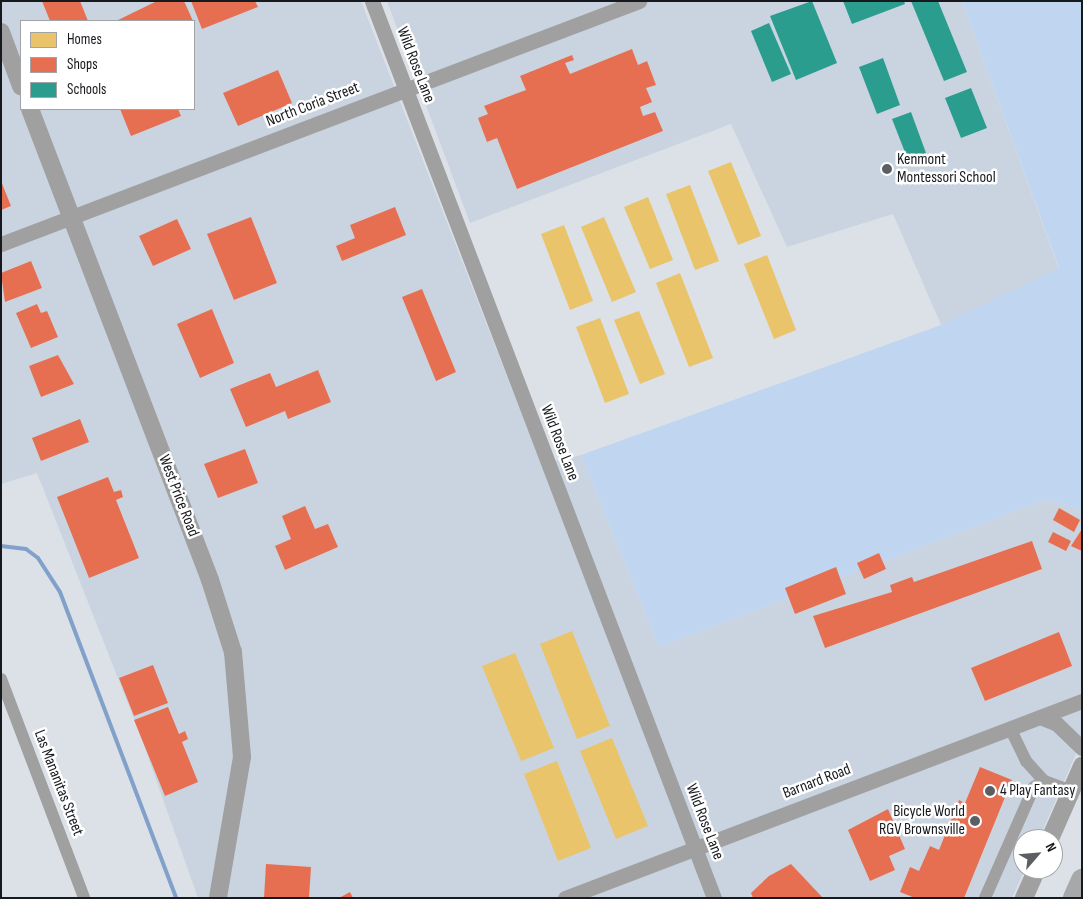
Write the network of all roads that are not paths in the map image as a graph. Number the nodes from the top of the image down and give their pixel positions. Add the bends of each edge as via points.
1 (372, 1) edge
2 (639, 1) edge
3 (1, 32) edge
4 (20, 83) edge
5 (405, 88) junction
6 (30, 110) edge
7 (70, 218) junction
8 (1, 244) edge
9 (1, 679) edge
10 (1082, 701) edge
11 (1040, 717) junction
12 (1010, 728) junction
13 (1082, 748) edge
14 (1082, 766) edge
15 (1044, 781) junction
16 (1071, 791) junction
17 (1054, 829) edge
18 (695, 847) junction
19 (1033, 879) edge
20 (1082, 880) edge
21 (84, 898) edge
22 (218, 898) edge
23 (564, 898) edge
24 (714, 898) edge
25 (985, 898) edge
26 (1024, 898) edge
27 (1074, 898) edge

1 - 5 street, Wild Rose Lane
2 - 5 street, North Coria Street
3 - 4 main road
5 - 7 street, North Coria Street
5 - 18 street, Wild Rose Lane
6 - 7 main road, West Price Road
7 - 8 street, North Coria Street
7 - 22 main road, West Price Road via 210,580 233,652 242,757
9 - 21 street, Las Mananitas Street
10 - 11 street, Barnard Road
11 - 12 street, Barnard Road
11 - 13 street via 1057,724
12 - 15 street via 1026,761
12 - 18 street, Barnard Road
14 - 16 main road
15 - 16 street
15 - 25 street via 1034,787
16 - 17 main road
18 - 23 street, Barnard Road
18 - 24 street, Wild Rose Lane
19 - 26 main road
20 - 27 highway

